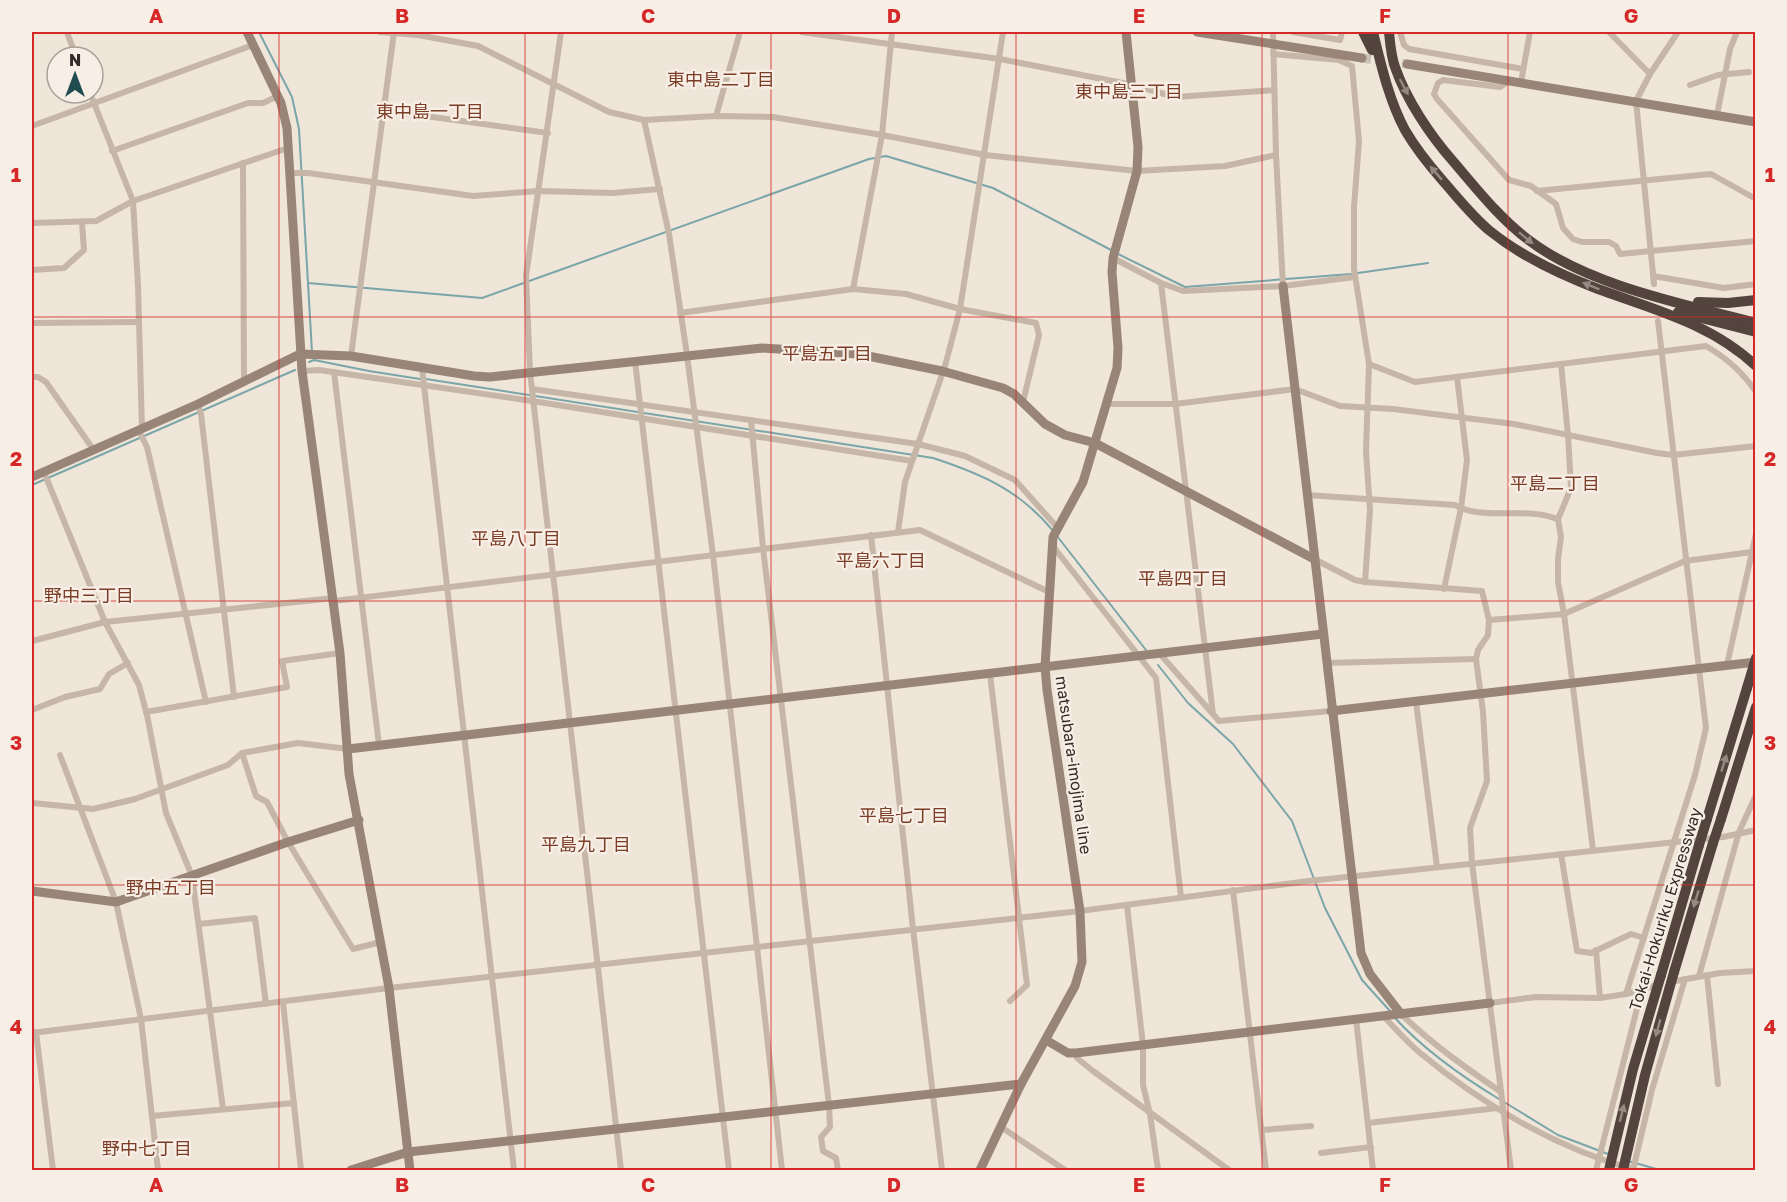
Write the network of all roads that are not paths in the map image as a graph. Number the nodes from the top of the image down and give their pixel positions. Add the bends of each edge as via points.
1 (247, 32) edge
2 (380, 32) edge
3 (561, 32) edge
4 (740, 32) edge
5 (801, 32) edge
6 (892, 32) edge
7 (1003, 32) edge
8 (1126, 32) edge
9 (1197, 32) edge
10 (1274, 32) edge
11 (1293, 32) edge
12 (1342, 32) edge
13 (1363, 32) edge
14 (1372, 32) edge
15 (1383, 32) edge
16 (1389, 32) edge
17 (1400, 32) edge
18 (1530, 32) edge
19 (1609, 32) edge
20 (1678, 32) edge
21 (1737, 32) edge
22 (394, 33) edge
23 (1273, 42) junction
24 (891, 44) junction
25 (253, 45) junction
26 (1273, 54) junction
27 (1362, 58) tunnel mouth
28 (1000, 59) junction
29 (1407, 64) tunnel mouth
30 (1394, 66) junction
31 (1523, 69) junction
32 (1383, 72) junction
33 (1749, 72) dead end
34 (1650, 74) junction
35 (1724, 75) junction
36 (1509, 80) junction
37 (1521, 82) junction
38 (555, 85) junction
39 (1133, 85) junction
40 (1690, 86) dead end
41 (1274, 90) junction
42 (278, 96) junction
43 (105, 100) edge
44 (1636, 101) junction
45 (91, 105) edge
46 (94, 105) edge
47 (382, 110) junction
48 (1717, 115) junction
49 (716, 116) junction
50 (644, 120) junction
51 (1755, 122) edge
52 (32, 126) edge
53 (548, 133) junction
54 (882, 135) junction
55 (288, 148) junction
56 (112, 151) junction
57 (985, 155) junction
58 (1276, 155) junction
59 (243, 163) junction
60 (1137, 171) junction
61 (292, 173) junction
62 (373, 181) junction
63 (1644, 181) junction
64 (660, 189) junction
65 (539, 191) junction
66 (1537, 191) junction
67 (1755, 199) edge
68 (133, 201) junction
69 (32, 223) edge
70 (82, 223) junction
71 (1755, 241) edge
72 (1650, 251) junction
73 (1114, 254) junction
74 (32, 270) edge
75 (1653, 276) junction
76 (1355, 277) junction
77 (1283, 282) junction
78 (1161, 283) junction
79 (1654, 284) dead end
80 (1755, 285) edge
81 (853, 289) junction
82 (1620, 291) junction
83 (1755, 300) edge
84 (960, 309) junction
85 (680, 313) junction
86 (1658, 321) dead end
87 (139, 322) junction
88 (32, 323) edge
89 (1755, 323) edge
90 (1755, 332) edge
91 (1661, 351) junction
92 (303, 354) junction
93 (687, 355) junction
94 (351, 356) junction
95 (635, 361) junction
96 (1369, 364) junction
97 (1561, 364) junction
98 (1755, 366) edge
99 (422, 370) junction
100 (942, 370) junction
101 (302, 371) junction
102 (334, 372) junction
103 (530, 372) junction
104 (32, 377) edge
105 (1457, 377) junction
106 (244, 381) junction
107 (424, 384) junction
108 (1295, 389) junction
109 (1755, 392) edge
110 (532, 394) junction
111 (1023, 402) junction
112 (1107, 404) junction
113 (1175, 404) junction
114 (200, 409) junction
115 (1368, 409) junction
116 (640, 411) junction
117 (695, 414) junction
118 (1462, 417) junction
119 (751, 422) junction
120 (696, 425) junction
121 (141, 433) junction
122 (753, 434) junction
123 (1569, 435) junction
124 (1095, 443) junction
125 (1755, 446) edge
126 (917, 447) junction
127 (93, 449) junction
128 (1673, 455) junction
129 (913, 459) junction
130 (40, 475) edge
131 (1185, 490) junction
132 (1307, 495) junction
133 (1369, 499) junction
134 (1461, 508) junction
135 (1558, 519) junction
136 (898, 531) junction
137 (1755, 534) edge
138 (871, 535) junction
139 (1055, 535) junction
140 (763, 548) junction
141 (1752, 552) junction
142 (713, 555) junction
143 (1314, 559) junction
144 (658, 561) junction
145 (1685, 561) junction
146 (553, 574) junction
147 (1365, 582) junction
148 (446, 587) junction
149 (1444, 589) junction
150 (1049, 592) junction
151 (360, 598) junction
152 (334, 600) junction
153 (224, 610) junction
154 (185, 614) junction
155 (1564, 614) junction
156 (1489, 620) junction
157 (105, 622) junction
158 (1323, 634) junction
159 (32, 641) edge
160 (1204, 648) junction
161 (340, 653) junction
162 (1160, 654) junction
163 (1138, 656) junction
164 (1476, 659) junction
165 (1755, 659) edge
166 (128, 663) junction
167 (1326, 663) junction
168 (1727, 665) junction
169 (1046, 667) junction
170 (1698, 669) junction
171 (990, 674) junction
172 (1573, 683) junction
173 (889, 686) junction
174 (1480, 693) junction
175 (234, 697) junction
176 (781, 698) junction
177 (206, 702) junction
178 (1416, 702) junction
179 (729, 704) junction
180 (1755, 707) edge
181 (32, 710) edge
182 (675, 711) junction
183 (1331, 711) junction
184 (146, 712) junction
185 (1213, 714) junction
186 (1755, 718) edge
187 (570, 723) junction
188 (464, 735) junction
189 (379, 745) junction
190 (348, 749) junction
191 (242, 753) junction
192 (60, 754) dead end
193 (1737, 770) junction
194 (162, 789) junction
195 (1755, 795) edge
196 (32, 803) edge
197 (81, 808) junction
198 (359, 820) junction
199 (1755, 830) edge
200 (1739, 832) junction
201 (1674, 841) junction
202 (288, 842) junction
203 (1593, 850) junction
204 (1561, 854) junction
205 (1472, 863) junction
206 (1437, 867) junction
207 (192, 876) junction
208 (1352, 877) junction
209 (32, 891) edge
210 (1233, 891) junction
211 (1181, 897) junction
212 (116, 902) junction
213 (1127, 904) junction
214 (1080, 911) junction
215 (1019, 916) junction
216 (199, 924) junction
217 (913, 928) junction
218 (1644, 938) junction
219 (809, 941) junction
220 (381, 942) junction
221 (757, 947) junction
222 (1596, 950) junction
223 (704, 953) junction
224 (598, 965) junction
225 (1755, 971) edge
226 (1707, 975) junction
227 (1700, 976) junction
228 (492, 977) junction
229 (1685, 979) junction
230 (389, 988) junction
231 (1642, 989) junction
232 (1626, 994) junction
233 (1600, 998) junction
234 (1010, 1001) dead end
235 (283, 1002) junction
236 (1490, 1003) junction
237 (266, 1004) junction
238 (211, 1011) junction
239 (1393, 1015) junction
240 (141, 1019) junction
241 (1356, 1019) junction
242 (34, 1032) edge
243 (1250, 1032) junction
244 (1046, 1040) junction
245 (1143, 1045) junction
246 (1076, 1053) junction
247 (1021, 1084) junction
248 (1718, 1084) dead end
249 (933, 1093) junction
250 (1502, 1094) junction
251 (294, 1103) junction
252 (830, 1105) junction
253 (1500, 1107) junction
254 (223, 1109) junction
255 (775, 1112) junction
256 (1504, 1113) junction
257 (1150, 1114) junction
258 (152, 1116) junction
259 (723, 1117) junction
260 (1368, 1123) junction
261 (1311, 1126) dead end
262 (1001, 1127) junction
263 (616, 1129) junction
264 (1262, 1130) junction
265 (511, 1141) junction
266 (1371, 1147) junction
267 (408, 1152) junction
268 (1321, 1153) dead end
269 (1598, 1158) junction
270 (1634, 1169) edge
271 (53, 1170) edge
272 (158, 1170) edge
273 (301, 1170) edge
274 (351, 1170) edge
275 (410, 1170) edge
276 (514, 1170) edge
277 (621, 1170) edge
278 (729, 1170) edge
279 (782, 1170) edge
280 (838, 1170) edge
281 (942, 1170) edge
282 (980, 1170) edge
283 (1065, 1170) edge
284 (1158, 1170) edge
285 (1229, 1170) edge
286 (1266, 1170) edge
287 (1374, 1170) edge
288 (1511, 1170) edge
289 (1596, 1170) edge
290 (1610, 1170) edge
291 (1623, 1170) edge

1 - 25 street
2 - 22 street
3 - 38 street
4 - 49 street
5 - 24 street
6 - 24 street
7 - 28 street
8 - 39 street, matsubara-imojima line
9 - 23 street
10 - 23 street
11 - 12 street via 1340,40
13 - 32 highway
14 - 32 highway
15 - 30 highway
16 - 30 highway
17 - 31 street via 1408,49
18 - 31 street
19 - 34 street
20 - 34 street
21 - 35 street
22 - 38 street via 478,46
22 - 47 street
23 - 26 street
23 - 27 street
24 - 28 street
24 - 54 street
25 - 42 street
25 - 43 street
26 - 41 street
26 - 76 street via 1339,60 1352,66 1359,141 1354,207
28 - 39 street
28 - 57 street
29 - 36 street
30 -> 82 highway via 1441,147 1492,207 1530,241
31 - 37 street
82 -> 32 highway via 1573,278 1490,231 1415,146 1398,115
33 - 35 street
34 - 44 street
35 - 40 street
35 - 48 street
36 - 37 street
36 - 66 street via 1500,87 1443,80 1434,94 1509,180
37 - 44 street
38 - 50 street via 609,112
38 - 53 street
39 - 41 street via 1175,97
39 - 60 street, matsubara-imojima line
41 - 58 street
42 - 55 street via 285,115
42 - 56 street
44 - 48 street
44 - 63 street
45 - 52 street
46 - 56 street
47 - 53 street
47 - 62 street
48 - 51 street
49 - 50 street
49 - 54 street via 773,117
50 - 64 street
53 - 65 street
54 - 57 street
54 - 81 street
55 - 59 street
55 - 61 street
56 - 68 street
57 - 60 street
57 - 84 street
58 - 60 street via 1225,165
58 - 77 street
59 - 68 street
59 - 106 street
60 - 73 street, matsubara-imojima line
61 - 62 street
61 - 92 street
62 - 65 street via 473,196
62 - 94 street
63 - 66 street
63 - 67 street via 1711,174
63 - 72 street
64 - 65 street via 612,193
64 - 85 street
65 - 103 street via 526,276
66 - 72 street via 1556,204 1563,228 1573,239 1609,242 1620,254
68 - 70 street via 96,221
68 - 87 street
69 - 70 street
70 - 74 street via 84,250 64,268
71 - 72 street
72 - 75 street
73 - 78 street
73 - 112 street, matsubara-imojima line via 1118,348
75 - 79 street
75 - 80 street via 1724,288
76 - 77 street
76 - 96 street
77 - 78 street via 1183,291
77 - 108 street
78 - 113 street
81 - 84 street via 906,294
81 - 85 street
82 - 83 highway via 1713,303
82 - 89 highway
82 - 90 highway
82 - 98 highway via 1696,325
84 - 100 street
84 - 111 street via 1036,323 1039,335
85 - 93 street
86 - 91 street
87 - 88 street
87 - 121 street
91 - 97 street
91 - 109 street via 1706,346 1741,374
91 - 128 street
92 - 94 street
92 - 101 street
92 - 106 street
93 - 95 street
93 - 100 street via 762,348 858,354
93 - 117 street
94 - 99 street
95 - 103 street
95 - 116 street
96 - 105 street via 1415,382
96 - 115 street
97 - 105 street
97 - 123 street
99 - 103 street via 490,377
99 - 107 street
100 - 111 street via 1003,388
100 - 126 street
101 - 102 street
101 - 152 street
102 - 107 street
102 - 151 street
103 - 110 street
104 - 127 street via 46,382
105 - 118 street
106 - 114 street
107 - 110 street
107 - 148 street
108 - 113 street
108 - 115 street via 1340,406
108 - 132 street
110 - 116 street
110 - 116 street
110 - 146 street
111 - 124 street via 1065,435
112 - 113 street
112 - 124 street, matsubara-imojima line
113 - 131 street
114 - 121 street
114 - 153 street
115 - 118 street
115 - 133 street
116 - 117 street
116 - 120 street
116 - 144 street
117 - 119 street
117 - 120 street
118 - 123 street
118 - 134 street via 1467,460
119 - 122 street
119 - 126 street
120 - 122 street
120 - 142 street
121 - 127 street
121 - 154 street
122 - 129 street
122 - 140 street
123 - 128 street
123 - 135 street via 1571,488
124 - 131 street
124 - 139 street, matsubara-imojima line via 1083,482
125 - 128 street
126 - 129 street
126 - 139 street via 965,456 1016,480
127 - 130 street
128 - 145 street
129 - 136 street
130 - 157 street
131 - 143 street
131 - 160 street
132 - 133 street
132 - 143 street
133 - 134 street
133 - 147 street
134 - 135 street
134 - 149 street
135 - 155 street via 1558,582
136 - 138 street
136 - 150 street via 920,530
137 - 141 street
138 - 140 street
138 - 173 street
139 - 150 street, matsubara-imojima line
139 - 163 street
140 - 142 street
140 - 176 street
141 - 145 street
141 - 168 street
142 - 144 street
142 - 179 street
143 - 147 street
143 - 158 street
144 - 146 street
144 - 182 street
145 - 155 street
145 - 170 street
146 - 148 street
146 - 187 street
147 - 149 street
148 - 151 street
148 - 188 street
149 - 156 street via 1482,591
150 - 169 street, matsubara-imojima line
151 - 152 street
151 - 189 street
152 - 153 street
152 - 161 street
153 - 154 street
153 - 175 street
154 - 157 street
154 - 177 street
155 - 156 street
155 - 172 street
156 - 164 street via 1488,635
157 - 159 street
157 - 166 street
158 - 160 street
158 - 167 street
160 - 162 street
160 - 185 street
161 - 175 street via 282,661 287,687
161 - 190 street
162 - 163 street
162 - 185 street
163 - 169 street
163 - 211 street via 1156,678
164 - 167 street
164 - 174 street
165 - 168 street
290 -> 165 highway, Tokai-Hokuriku Expressway, bridge via 1633,1069
166 - 181 street via 109,675 100,689
166 - 184 street
167 - 183 street
168 - 170 street
169 - 171 street
169 - 214 street, matsubara-imojima line
170 - 172 street
170 - 201 street via 1706,728
171 - 173 street
171 - 215 street
172 - 174 street
172 - 203 street
173 - 176 street
173 - 217 street
174 - 178 street
174 - 205 street via 1487,781 1470,828
175 - 177 street
176 - 179 street
176 - 219 street
177 - 184 street
178 - 183 street
178 - 206 street
179 - 182 street
179 - 221 street
180 - 193 highway, Tokai-Hokuriku Expressway
182 - 187 street
182 - 223 street
183 - 185 street via 1219,721
183 - 208 street
184 - 194 street
186 - 193 highway
187 - 188 street
187 - 224 street
188 - 189 street
188 - 228 street
189 - 190 street
190 - 191 street via 298,743
190 - 198 street
191 - 194 street via 228,765
191 - 202 street via 256,796 267,802
192 - 197 street
193 -> 291 highway, Tokai-Hokuriku Expressway, bridge via 1674,972
194 - 197 street via 93,809
194 - 207 street via 166,813
195 - 200 street
196 - 197 street
197 - 212 street
198 - 202 street
198 - 220 street
199 - 200 street
200 - 201 street
200 - 227 street
201 - 203 street
201 - 218 street
202 - 207 street
202 - 220 street via 353,949
203 - 204 street
204 - 205 street
204 - 222 street via 1577,951
205 - 206 street
205 - 236 street
206 - 208 street
207 - 212 street
207 - 216 street
208 - 210 street
208 - 239 street via 1361,953
209 - 212 street
210 - 211 street
210 - 243 street
211 - 213 street
212 - 240 street
213 - 214 street
213 - 245 street
214 - 215 street
214 - 244 street, matsubara-imojima line via 1083,947 1079,974
215 - 217 street
215 - 234 street via 1027,985
216 - 237 street via 255,918
216 - 238 street
217 - 219 street
217 - 249 street
218 - 222 street via 1631,934
218 - 232 street
219 - 221 street
219 - 252 street
220 - 230 street
221 - 223 street
221 - 255 street
222 - 233 street
223 - 224 street
223 - 259 street
224 - 228 street
224 - 263 street
225 - 226 street
226 - 227 street
226 - 248 street
227 - 229 street
228 - 230 street
228 - 265 street
229 - 231 street
229 - 270 street via 1652,1090
230 - 235 street
230 - 267 street
231 - 232 street
231 - 269 street
232 - 233 street
233 - 236 street via 1536,997
235 - 237 street
235 - 251 street
236 - 239 street
236 - 250 street
237 - 238 street
238 - 240 street
238 - 254 street
239 - 241 street
239 - 250 street
239 - 253 street via 1417,1051
240 - 242 street
240 - 258 street
241 - 243 street
241 - 260 street
242 - 271 street
243 - 245 street
243 - 264 street
244 - 246 street via 1068,1053
244 - 247 street, matsubara-imojima line
245 - 246 street
245 - 257 street via 1143,1085
246 - 257 street via 1077,1058
247 - 249 street
247 - 262 street, matsubara-imojima line
249 - 252 street
249 - 281 street
250 - 253 street
251 - 254 street
251 - 273 street
252 - 255 street
252 - 280 street via 830,1127 821,1137 823,1151 836,1158
253 - 256 street
253 - 260 street
254 - 258 street
255 - 259 street
255 - 279 street
256 - 269 street
256 - 288 street
257 - 284 street
257 - 285 street
258 - 272 street
259 - 263 street
259 - 278 street
260 - 266 street
261 - 264 street
262 - 282 street, matsubara-imojima line
262 - 283 street
263 - 265 street
263 - 277 street
264 - 286 street
265 - 267 street
265 - 276 street
266 - 268 street
266 - 287 street
267 - 274 street
267 - 275 street
269 - 270 street
269 - 289 street

